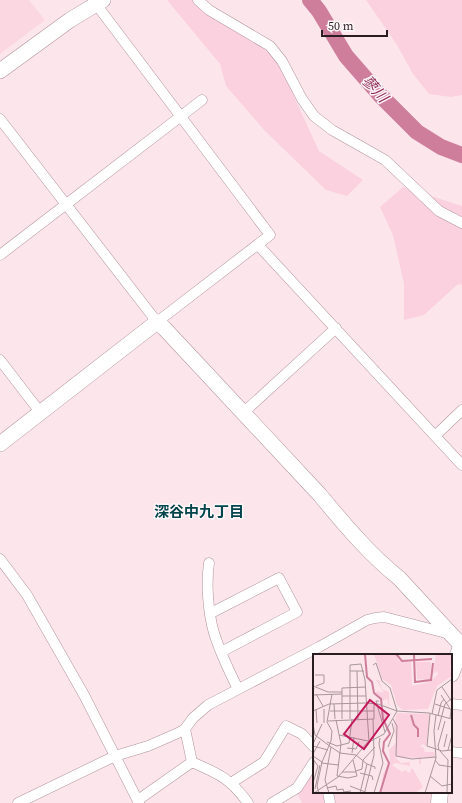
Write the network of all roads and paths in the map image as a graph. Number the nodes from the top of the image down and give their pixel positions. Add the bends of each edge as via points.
1 (198, 0) edge
2 (99, 2) edge
3 (0, 71) edge
4 (202, 100) dead end
5 (181, 116) junction
6 (0, 119) edge
7 (66, 204) junction
8 (462, 223) edge
9 (258, 245) junction
10 (0, 255) edge
11 (157, 322) junction
12 (336, 328) junction
13 (0, 360) edge
14 (462, 410) edge
15 (40, 412) junction
16 (243, 413) junction
17 (435, 436) junction
18 (0, 444) edge
19 (462, 465) edge
20 (0, 559) edge
21 (209, 562) dead end
22 (211, 613) junction
23 (450, 634) junction
24 (462, 645) edge
25 (221, 652) junction
26 (452, 671) edge
27 (238, 689) junction
28 (452, 704) edge
29 (462, 705) edge
30 (185, 729) junction
31 (313, 746) edge
32 (452, 752) edge
33 (462, 753) edge
34 (115, 756) junction
35 (192, 762) junction
36 (313, 764) edge
37 (231, 783) junction
38 (328, 793) edge
39 (440, 793) edge
40 (139, 802) edge
41 (18, 803) edge
42 (248, 803) edge
43 (272, 803) edge
44 (330, 803) edge
45 (439, 803) edge

1 - 8 street via 209,10 270,46 282,61 302,100 314,116 332,130 385,160 439,211
2 - 3 street
2 - 5 street
4 - 5 street
5 - 7 street
5 - 9 street via 270,235
6 - 7 street
7 - 10 street
7 - 11 street
9 - 11 street
9 - 12 street
11 - 15 street
11 - 16 street
12 - 16 street
12 - 17 street
13 - 15 street
14 - 17 street
15 - 18 street
16 - 23 street via 342,522 399,578
17 - 19 street
20 - 34 street via 27,595 84,695
21 - 22 street via 208,589
22 - 25 street
22 - 25 street via 278,578 297,612
23 - 24 street
23 - 27 street via 384,618 367,620
24 - 26 main road
25 - 27 street
27 - 30 street via 208,705
28 - 29 street
30 - 34 street via 148,746
30 - 35 street
31 - 37 street via 302,734 286,726 264,762
32 - 33 street
34 - 40 street
34 - 41 street
35 - 37 street via 217,773
35 - 40 street
36 - 43 street via 298,788
37 - 42 street
38 - 44 street
39 - 45 main road

